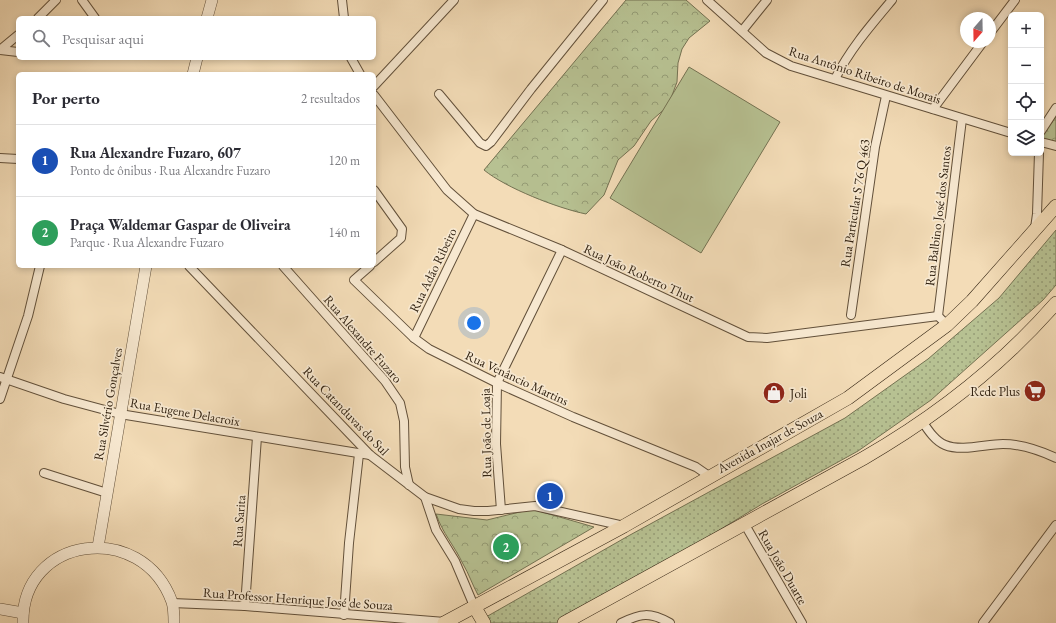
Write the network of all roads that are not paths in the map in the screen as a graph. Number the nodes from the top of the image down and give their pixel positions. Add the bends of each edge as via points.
1 (56, 0) edge
2 (82, 0) edge
3 (212, 0) edge
4 (342, 0) edge
5 (454, 0) edge
6 (603, 0) edge
7 (707, 0) edge
8 (767, 0) edge
9 (892, 0) edge
10 (1015, 0) edge
11 (40, 16) edge
12 (94, 16) edge
13 (208, 16) edge
14 (344, 16) edge
15 (996, 25) edge
16 (742, 31) junction
17 (16, 37) edge
18 (979, 48) edge
19 (0, 50) edge
20 (16, 52) edge
21 (0, 53) edge
22 (196, 60) edge
23 (352, 60) edge
24 (194, 72) edge
25 (359, 72) edge
26 (835, 79) junction
27 (376, 84) edge
28 (439, 94) dead end
29 (886, 96) junction
30 (376, 98) edge
31 (1056, 108) edge
32 (933, 109) junction
33 (962, 119) junction
34 (1044, 126) edge
35 (1008, 132) edge
36 (1044, 143) edge
37 (1056, 146) edge
38 (1039, 156) edge
39 (0, 158) edge
40 (16, 159) edge
41 (376, 193) edge
42 (1056, 206) edge
43 (474, 214) junction
44 (1034, 233) junction
45 (562, 250) junction
46 (376, 260) edge
47 (40, 268) edge
48 (146, 268) edge
49 (191, 268) edge
50 (285, 268) edge
51 (365, 268) edge
52 (1056, 303) edge
53 (851, 315) dead end
54 (942, 321) junction
55 (414, 338) junction
56 (4, 378) edge
57 (497, 383) junction
58 (0, 399) edge
59 (120, 414) junction
60 (922, 421) junction
61 (258, 437) junction
62 (359, 454) junction
63 (370, 455) junction
64 (1056, 458) edge
65 (44, 473) dead end
66 (708, 476) junction
67 (409, 485) junction
68 (107, 493) junction
69 (425, 498) junction
70 (501, 510) junction
71 (744, 523) junction
72 (1056, 525) edge
73 (624, 526) junction
74 (98, 547) junction
75 (172, 603) junction
76 (245, 606) junction
77 (474, 606) junction
78 (0, 609) edge
79 (344, 615) junction
80 (23, 618) edge
81 (174, 623) edge
82 (445, 623) edge
83 (484, 623) edge
84 (564, 623) edge
85 (621, 623) edge
86 (670, 623) edge
87 (802, 623) edge
88 (984, 623) edge

1 - 11 street
2 - 12 street
3 - 13 street
4 - 14 street
5 - 27 street
6 - 28 street via 486,146 480,143
7 - 16 street, Rua Antônio Ribeiro de Morais
8 - 16 street
9 - 26 street via 862,36
10 - 15 street
16 - 26 street, Rua Antônio Ribeiro de Morais via 776,59
17 - 19 street
18 - 32 street
19 - 20 street
19 - 21 street
22 - 24 street
23 - 25 street
26 - 29 street, Rua Antônio Ribeiro de Morais
29 - 32 street, Rua Antônio Ribeiro de Morais
29 - 53 street, Rua Particular S 76 Q 463 via 875,147
30 - 43 street, Rua João Roberto Thut via 447,190
31 - 34 street
32 - 33 street, Rua Antônio Ribeiro de Morais
33 - 35 street, Rua Antônio Ribeiro de Morais
33 - 54 street, Rua Balbino José dos Santos
36 - 37 street
38 - 44 street
39 - 40 street
41 - 46 street via 403,234
42 - 44 main road, Avenida Inajar de Souza
43 - 45 street, Rua João Roberto Thut
43 - 55 street, Rua Adão Ribeiro
44 - 54 main road, Avenida Inajar de Souza via 972,301
45 - 54 street, Rua João Roberto Thut via 748,337
45 - 57 street, Rua João de Loaja
47 - 56 street via 28,316
48 - 59 street, Rua Silvério Gonçalves
49 - 63 street, Rua Catanduvas do Sul
50 - 67 street, Rua Alexandre Fuzaro via 385,381 400,403 404,421 405,467
51 - 55 street, Rua Venâncio Martins via 354,280
52 - 60 main road via 1032,331 1004,357 946,405
54 - 66 main road, Avenida Inajar de Souza via 848,398
55 - 57 street, Rua Venâncio Martins via 430,349
56 - 58 street
56 - 59 street, Rua Eugene Delacroix via 64,399
57 - 66 street, Rua Venâncio Martins via 573,417 696,466
57 - 70 street, Rua João de Loaja via 496,444
59 - 61 street, Rua Eugene Delacroix
59 - 68 street, Rua Silvério Gonçalves
60 - 64 street via 932,435 947,446 1024,446
60 - 71 main road via 864,458
61 - 62 street, Rua Eugene Delacroix
61 - 76 street, Rua Sarita
62 - 63 street, Rua Eugene Delacroix
62 - 79 street
63 - 67 street, Rua Catanduvas do Sul
65 - 68 street
66 - 73 main road, Avenida Inajar de Souza
67 - 69 street, Rua Catanduvas do Sul
68 - 74 street, Rua Silvério Gonçalves
69 - 70 street via 459,509
69 - 77 street via 436,530 455,561
70 - 73 street via 535,506
71 - 84 main road
71 - 87 street, Rua João Duarte
72 - 88 street
73 - 77 main road, Avenida Inajar de Souza
74 - 75 street via 122,551 145,562 162,580
74 - 80 street via 76,550 56,559 40,574 29,592
75 - 76 street, Rua Professor Henrique José de Souza
75 - 81 street
76 - 79 street, Rua Professor Henrique José de Souza
77 - 82 main road, Avenida Inajar de Souza
77 - 83 main road
78 - 80 street
79 - 82 street, Rua Professor Henrique José de Souza
85 - 86 street via 637,615 646,614

